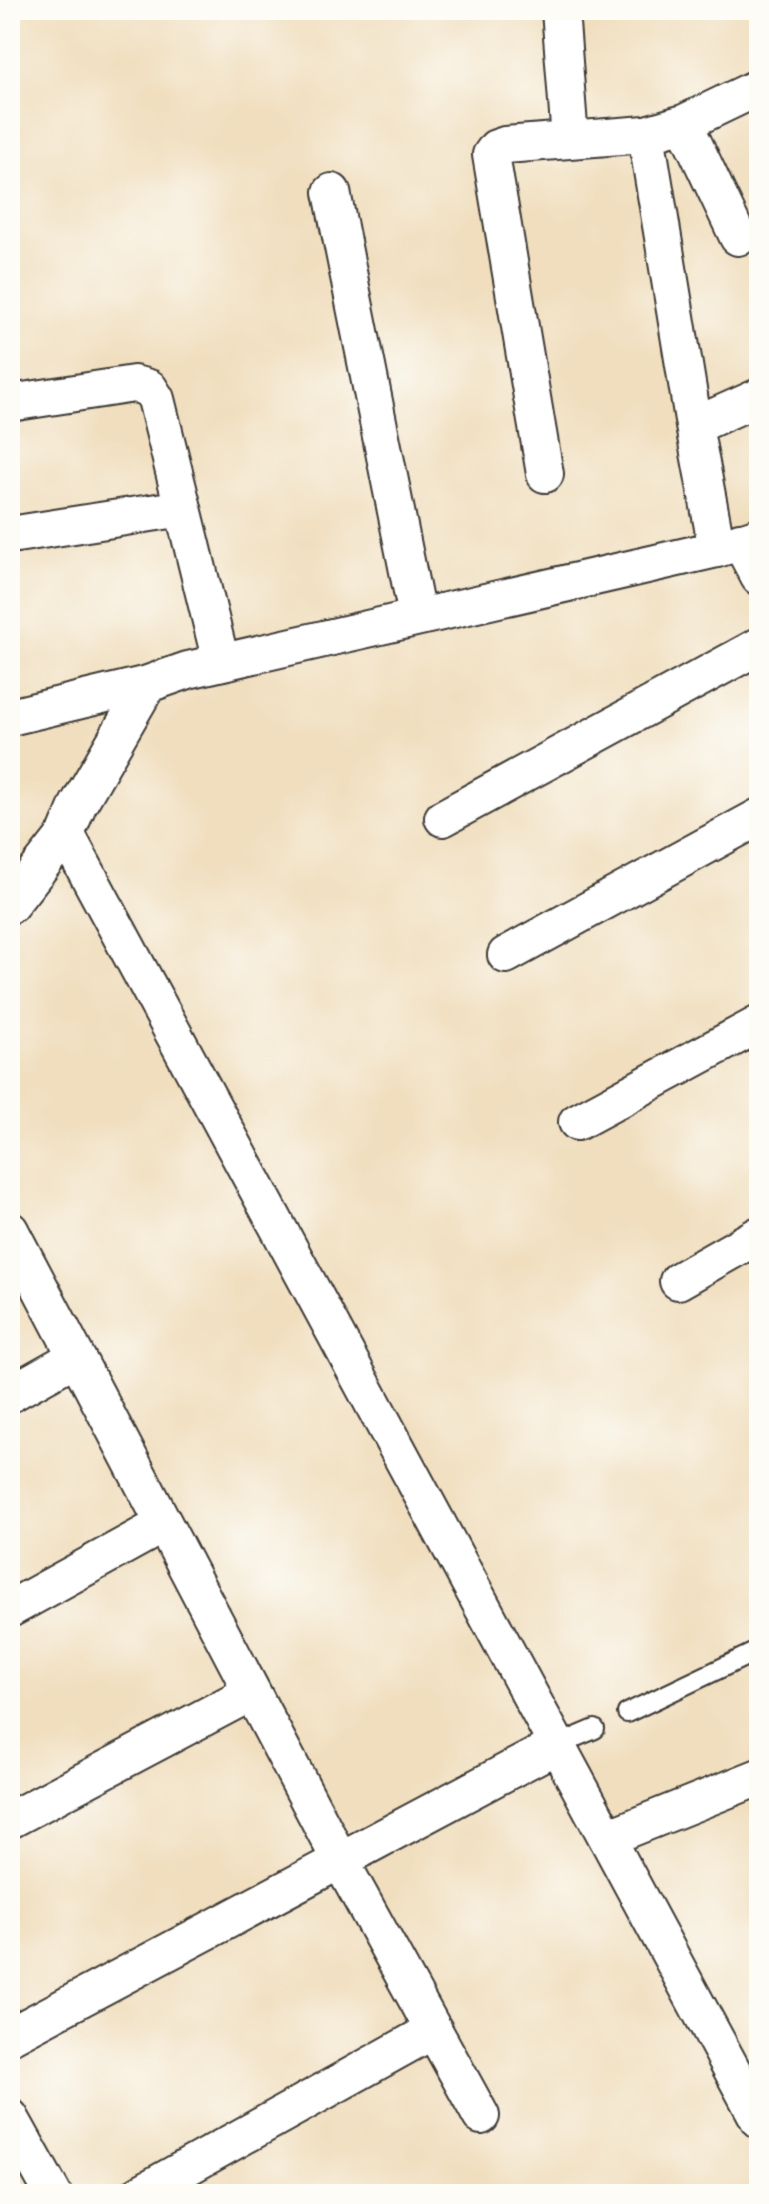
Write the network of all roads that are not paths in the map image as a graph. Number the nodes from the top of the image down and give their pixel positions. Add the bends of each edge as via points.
1 (560, 10) edge
2 (759, 87) edge
3 (684, 123) junction
4 (646, 134) junction
5 (570, 140) junction
6 (332, 192) dead end
7 (738, 237) dead end
8 (759, 397) edge
9 (10, 403) edge
10 (694, 426) junction
11 (545, 474) dead end
12 (183, 508) junction
13 (10, 535) edge
14 (738, 542) edge
15 (759, 577) edge
16 (417, 616) junction
17 (759, 646) edge
18 (221, 662) junction
19 (148, 684) junction
20 (10, 717) edge
21 (759, 817) edge
22 (443, 818) dead end
23 (66, 834) junction
24 (10, 905) edge
25 (506, 955) dead end
26 (759, 1024) edge
27 (577, 1122) dead end
28 (10, 1230) edge
29 (759, 1235) edge
30 (678, 1281) dead end
31 (76, 1357) junction
32 (10, 1394) edge
33 (164, 1524) junction
34 (10, 1609) edge
35 (759, 1650) edge
36 (252, 1692) junction
37 (627, 1713) dead end
38 (595, 1729) dead end
39 (557, 1745) junction
40 (759, 1777) edge
41 (10, 1820) edge
42 (607, 1838) junction
43 (341, 1862) junction
44 (434, 2030) junction
45 (10, 2036) edge
46 (481, 2116) dead end
47 (10, 2117) edge
48 (759, 2120) edge
49 (53, 2194) edge
50 (139, 2194) edge

1 - 5 street
2 - 3 street
3 - 4 street
3 - 7 street
4 - 5 street
4 - 10 street
5 - 11 street via 505,145 491,155
6 - 16 street
8 - 10 street
9 - 12 street via 143,384 156,399
10 - 14 street
12 - 13 street
12 - 18 street
14 - 15 street
14 - 16 street
16 - 18 street
17 - 22 street
18 - 19 street
19 - 20 street
19 - 23 street
21 - 25 street
23 - 24 street
23 - 39 street
26 - 27 street
28 - 31 street
29 - 30 street
31 - 32 street
31 - 33 street
33 - 34 street
33 - 36 street
35 - 37 lane
36 - 41 street
36 - 43 street
38 - 39 lane
39 - 42 street
39 - 43 street
40 - 42 street
42 - 48 street
43 - 44 street
43 - 45 street
44 - 46 street
44 - 50 street
47 - 49 street

